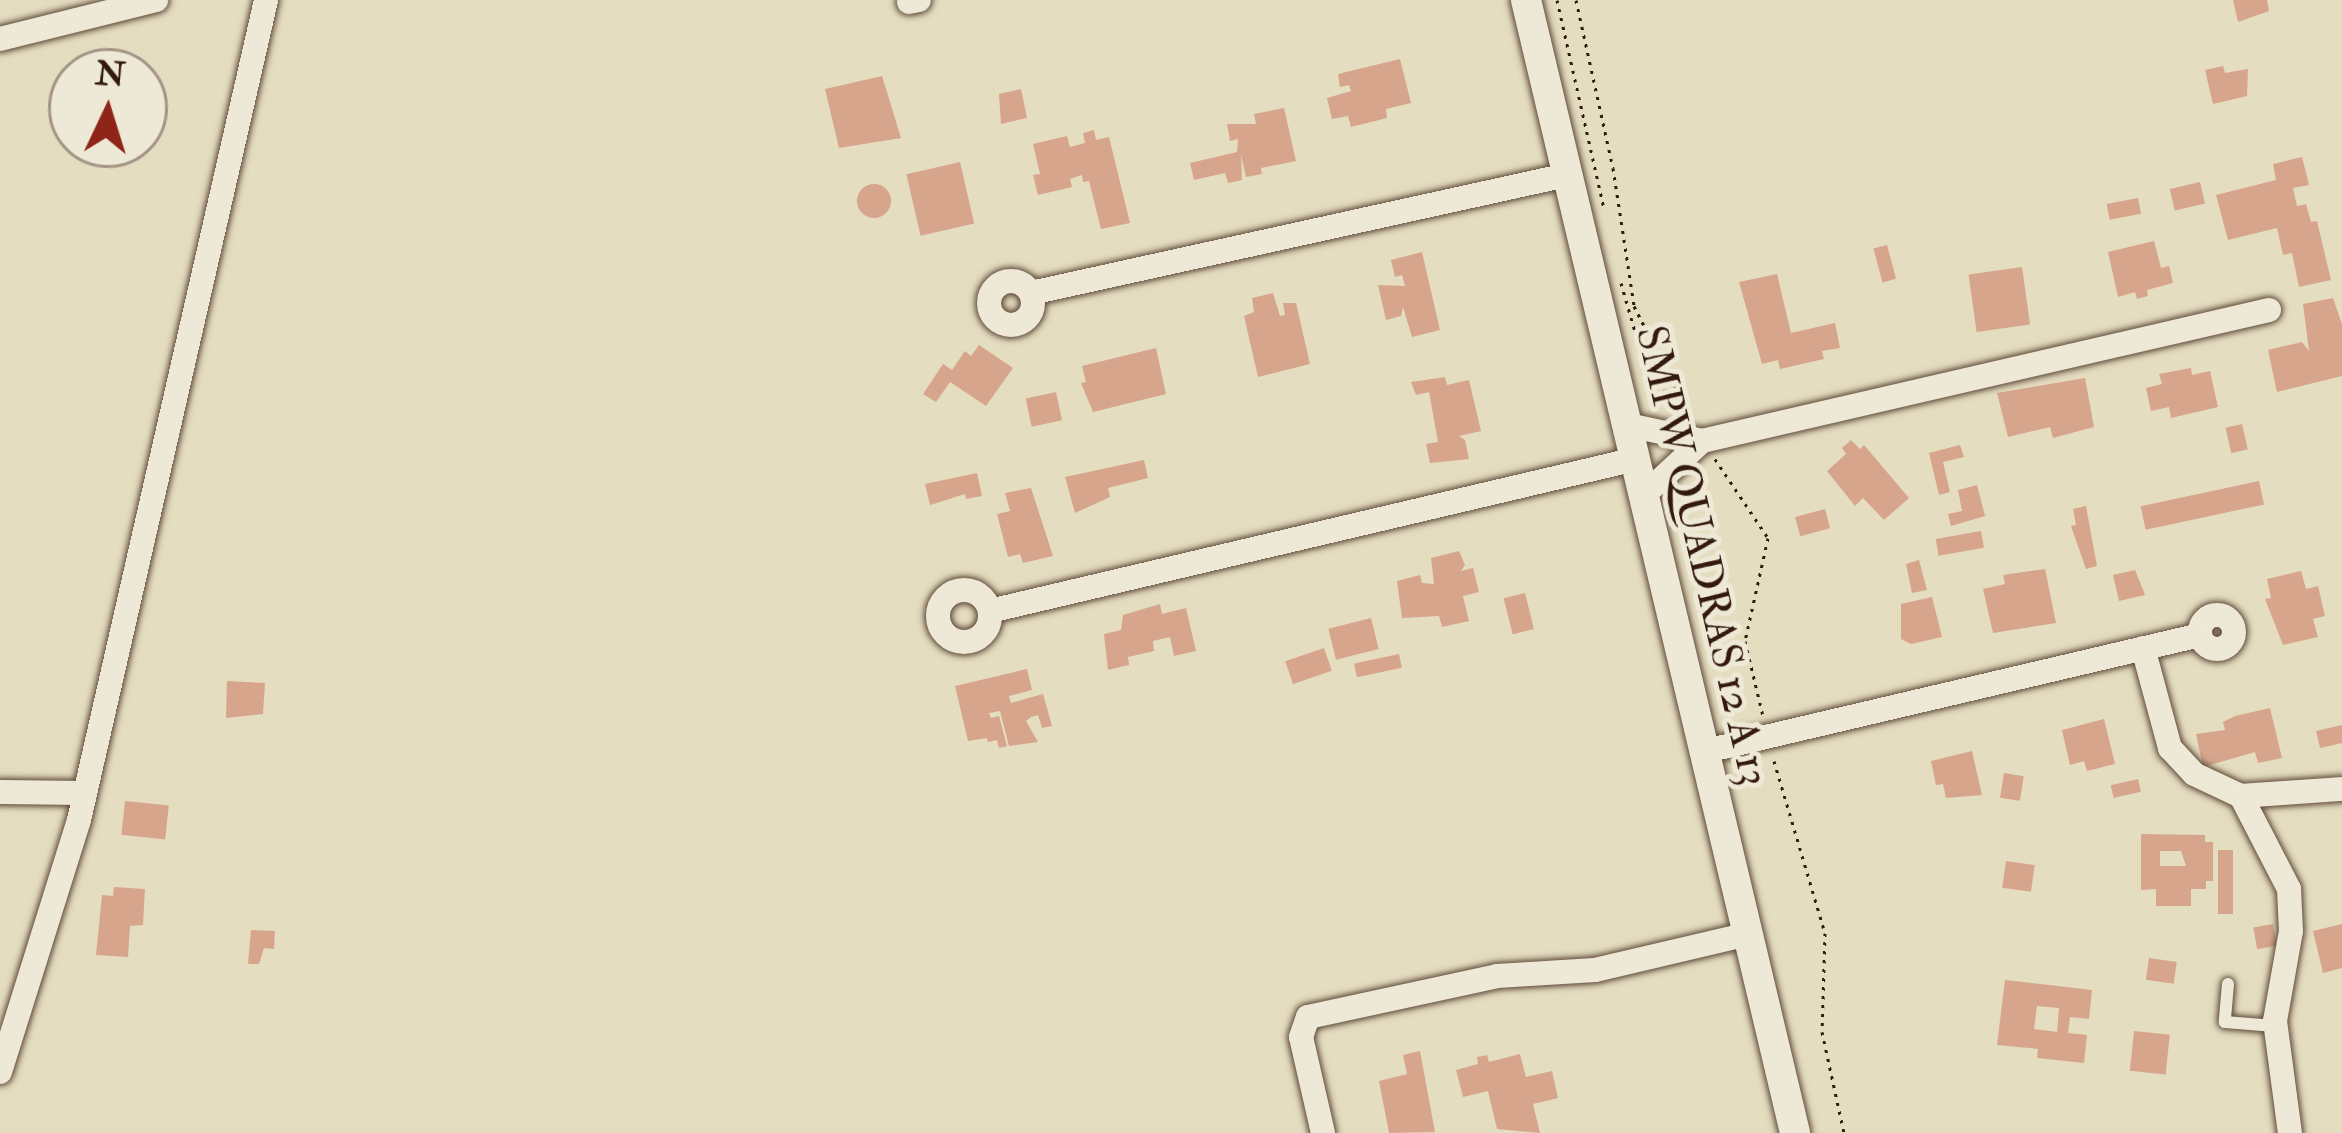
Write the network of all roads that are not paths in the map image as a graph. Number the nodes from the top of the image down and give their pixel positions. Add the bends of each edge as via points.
1 (156, 0) edge
2 (266, 0) edge
3 (1526, 0) edge
4 (0, 39) edge
5 (1567, 175) junction
6 (1031, 293) dead end
7 (2269, 310) dead end
8 (1628, 425) junction
9 (1697, 440) junction
10 (1636, 459) junction
11 (1645, 494) junction
12 (990, 611) dead end
13 (2200, 635) dead end
14 (2143, 649) junction
15 (1706, 751) junction
16 (2342, 789) edge
17 (0, 792) edge
18 (85, 793) junction
19 (2241, 796) junction
20 (1748, 934) junction
21 (2228, 984) dead end
22 (2275, 1026) junction
23 (0, 1072) edge
24 (1323, 1133) edge
25 (1795, 1133) edge
26 (2290, 1133) edge

1 - 4 street
2 - 18 street
3 - 5 street, SMPW QUADRAS 12 A 13
5 - 6 street
5 - 8 street, SMPW QUADRAS 12 A 13
7 - 9 street
8 - 9 street
8 - 10 street, SMPW QUADRAS 12 A 13
9 - 11 street
10 - 11 street, SMPW QUADRAS 12 A 13
10 - 12 street
11 - 15 street, SMPW QUADRAS 12 A 13
13 - 14 street
14 - 15 street
14 - 19 street via 2170,748 2194,774
15 - 20 street, SMPW QUADRAS 12 A 13
16 - 19 street
17 - 18 street
18 - 23 street
19 - 22 street via 2291,901
20 - 24 street via 1595,970 1497,976 1308,1017 1300,1037
20 - 25 street, SMPW QUADRAS 12 A 13
21 - 22 lane via 2225,1022
22 - 26 street

